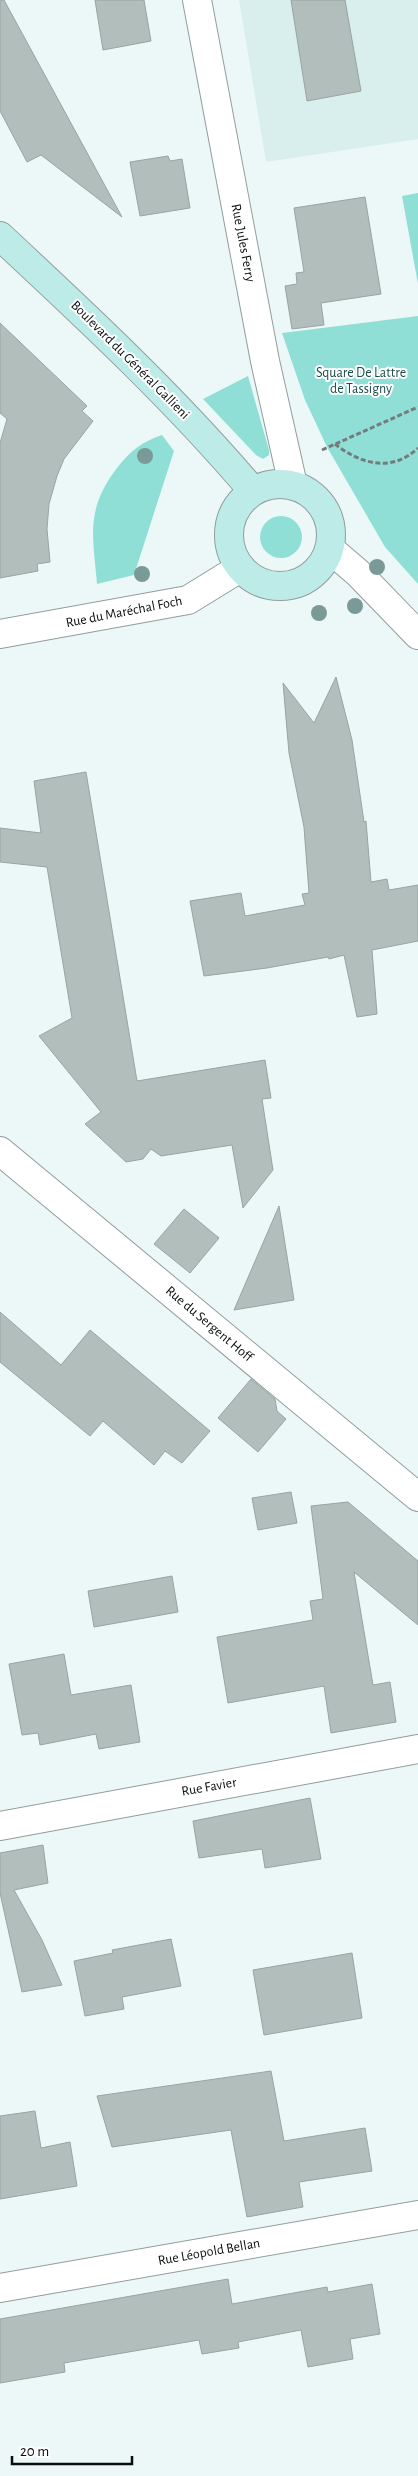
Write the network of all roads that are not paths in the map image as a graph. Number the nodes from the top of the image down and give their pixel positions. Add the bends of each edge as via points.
1 (197, 0) edge
2 (0, 236) edge
3 (293, 485) junction
4 (253, 491) junction
5 (330, 549) junction
6 (240, 568) junction
7 (0, 634) edge
8 (418, 635) edge
9 (0, 1151) edge
10 (418, 1497) edge
11 (418, 1749) edge
12 (0, 1826) edge
13 (418, 2215) edge
14 (0, 2288) edge

1 - 3 street, Rue Jules Ferry via 265,361
2 - 4 main road, Boulevard du Général Gallieni via 178,406
3 - 4 main road via 279,483
3 - 5 main road via 308,491 320,502 328,516
4 - 6 main road via 240,502 231,518 228,535
5 - 6 main road via 312,575 298,583 266,585
5 - 8 street
6 - 7 street, Rue du Maréchal Foch via 188,600
9 - 10 street, Rue du Sergent Hoff
11 - 12 street, Rue Favier
13 - 14 street, Rue Léopold Bellan

